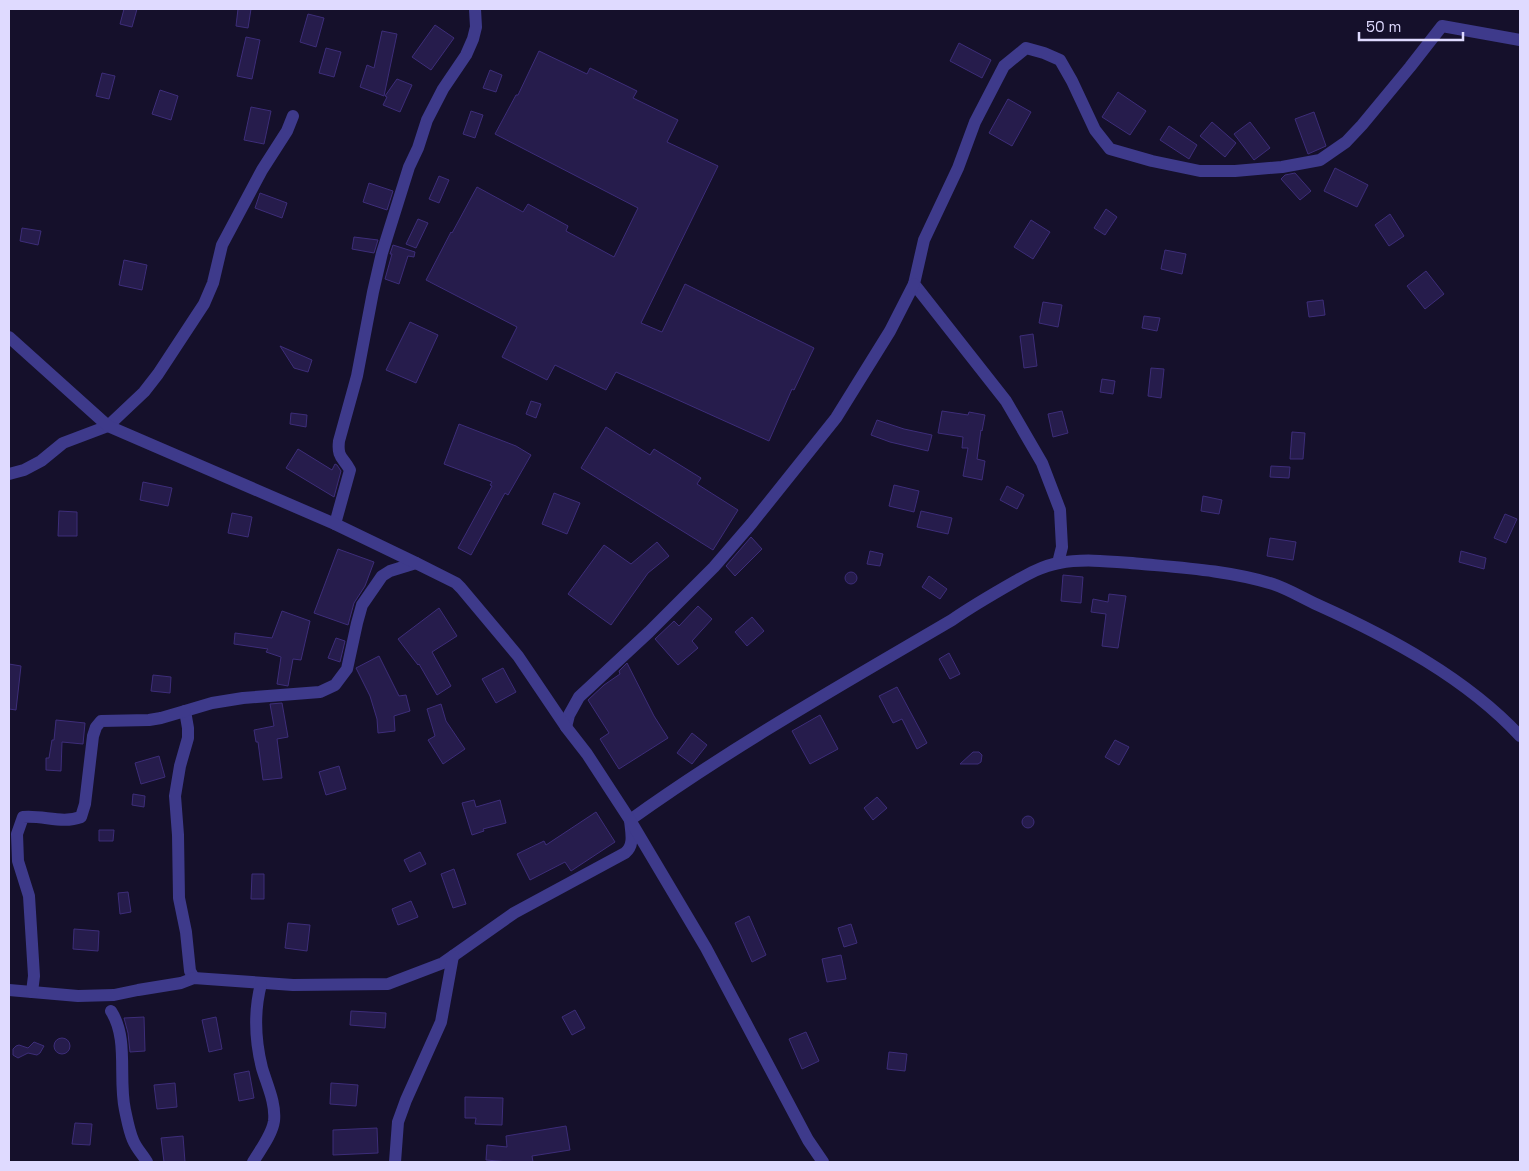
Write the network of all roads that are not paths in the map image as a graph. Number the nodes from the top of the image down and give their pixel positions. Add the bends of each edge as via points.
1 (475, 9) edge
2 (1520, 40) edge
3 (293, 116) dead end
4 (914, 284) junction
5 (9, 337) edge
6 (108, 426) junction
7 (9, 474) edge
8 (335, 524) junction
9 (416, 563) junction
10 (1058, 563) junction
11 (185, 711) junction
12 (566, 728) junction
13 (1520, 736) edge
14 (630, 820) junction
15 (453, 956) junction
16 (194, 978) junction
17 (261, 984) junction
18 (9, 990) edge
19 (32, 992) junction
20 (111, 1011) dead end
21 (148, 1162) edge
22 (253, 1162) edge
23 (395, 1162) edge
24 (823, 1162) edge

1 - 8 street via 473,39 427,120 408,167 382,253 357,376 339,441 340,458 350,470
2 - 4 street via 1442,26 1346,142 1320,160 1235,171 1200,171 1152,162 1110,149 1094,130 1060,60 1026,48 1004,66 975,122 958,168 924,240
3 - 6 street via 222,245 204,304 144,392
4 - 10 street via 1006,401 1042,462 1060,510 1062,540
4 - 12 street via 890,331 836,418 714,568 579,697
5 - 6 street
6 - 7 street via 63,443 41,461
6 - 8 street
8 - 9 street
9 - 11 street via 382,576 362,605 347,669 335,685 320,692 243,698
9 - 12 street via 461,588 518,656
10 - 13 street via 1099,560 1186,568 1275,585 1372,631 1447,674 1502,716
10 - 14 street via 1037,570 980,601 705,768
11 - 16 street via 188,738 175,796 179,898 190,971
11 - 19 street via 155,719 101,721 94,736 81,816 71,821 23,816 17,834 18,861 29,896
12 - 14 street
14 - 15 street via 632,842 625,853 514,913
14 - 24 street via 706,948 808,1140
15 - 17 street via 388,984
15 - 23 street via 441,1022 398,1122
16 - 17 street
16 - 19 street via 181,984 114,995
17 - 22 street via 256,1008 257,1030 274,1124
18 - 19 street
20 - 21 street via 119,1034 125,1109 130,1130

